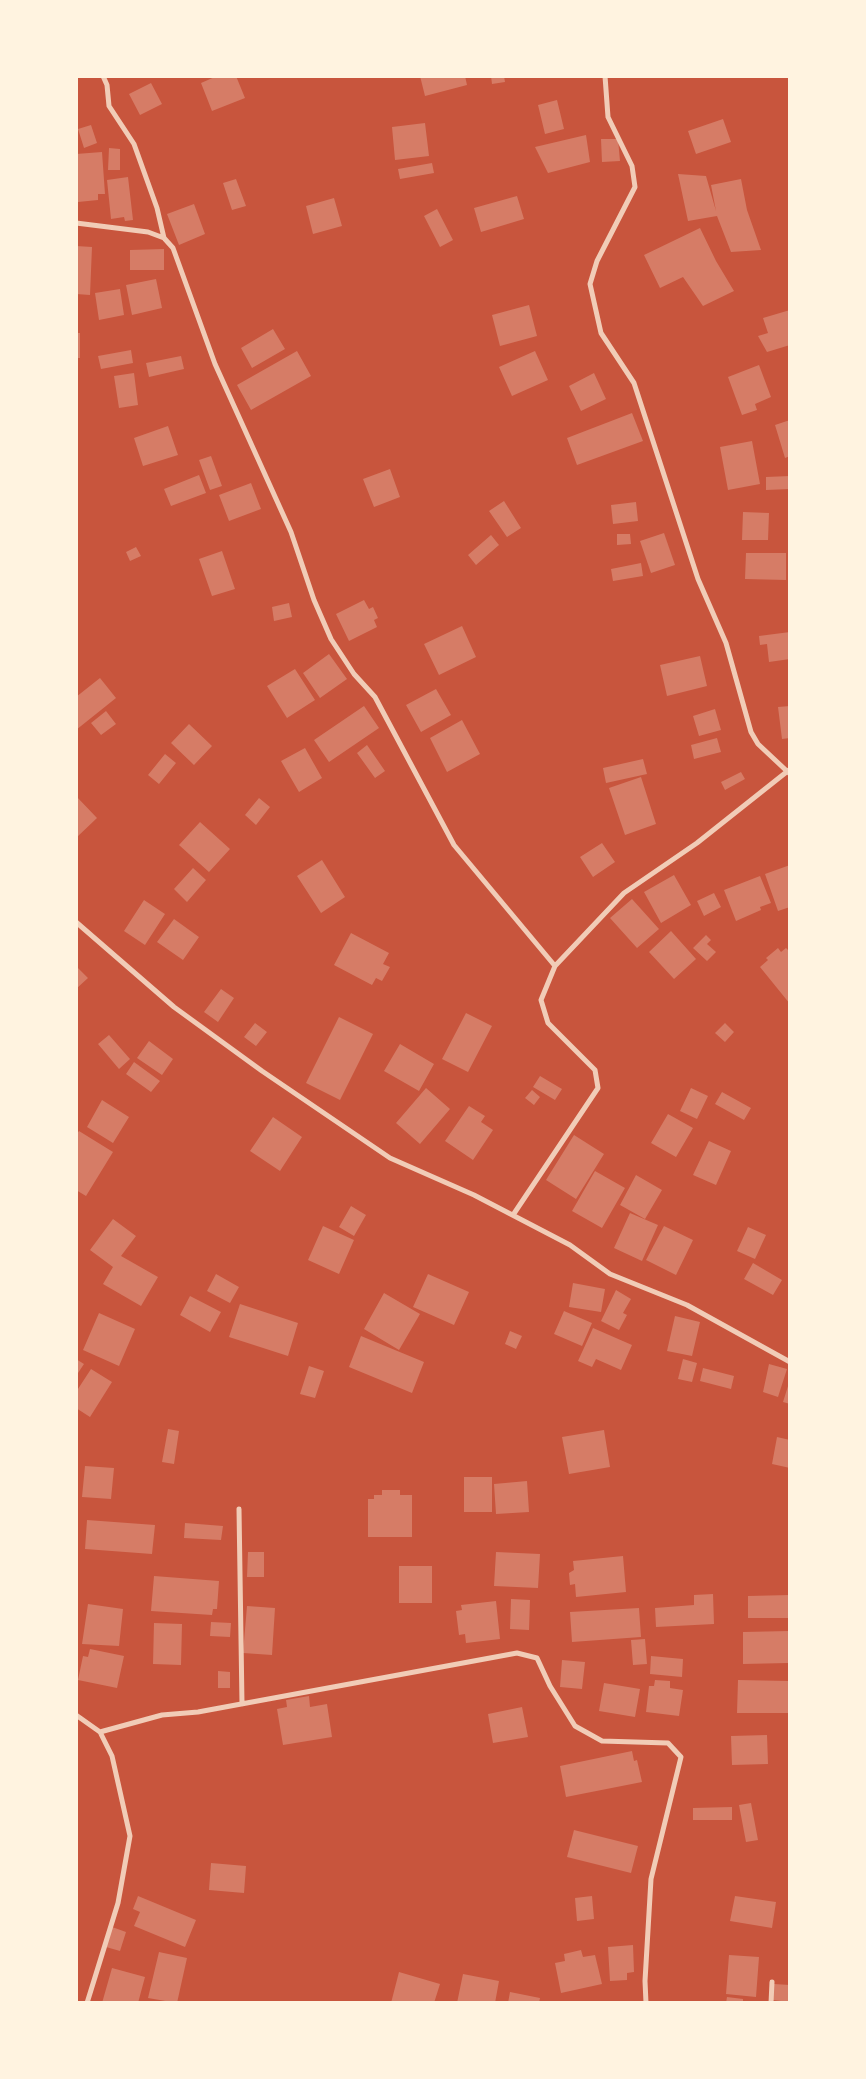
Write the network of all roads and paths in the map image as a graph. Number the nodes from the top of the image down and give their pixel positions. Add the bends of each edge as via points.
1 (103, 76) edge
2 (606, 76) edge
3 (76, 223) edge
4 (164, 238) junction
5 (789, 772) edge
6 (76, 922) edge
7 (81, 928) junction
8 (76, 932) edge
9 (555, 966) junction
10 (513, 1215) junction
11 (790, 1362) edge
12 (240, 1509) dead end
13 (242, 1704) junction
14 (76, 1715) edge
15 (100, 1732) junction
16 (772, 1982) dead end
17 (87, 2003) edge
18 (646, 2003) edge
19 (771, 2003) edge

1 - 4 street via 110,106 134,144
2 - 5 street via 608,117 632,166 635,187 597,261 590,284 601,333 634,383 698,579 726,643 751,732 758,744
3 - 4 street via 148,232
4 - 9 street via 173,248 215,364 291,532 331,639 354,674 375,697 454,845
5 - 9 street via 697,843 624,893
6 - 7 street
7 - 8 street
7 - 10 street via 174,1007 390,1158 474,1194
9 - 10 street via 540,1000 548,1023 595,1070 598,1088
10 - 11 street via 570,1245 610,1274 687,1305
12 - 13 street
13 - 15 street via 162,1715
13 - 18 street via 517,1653 537,1658 575,1726 602,1741 668,1743 681,1758 651,1879
14 - 15 street
15 - 17 street via 112,1756 130,1836 118,1904
16 - 19 street

